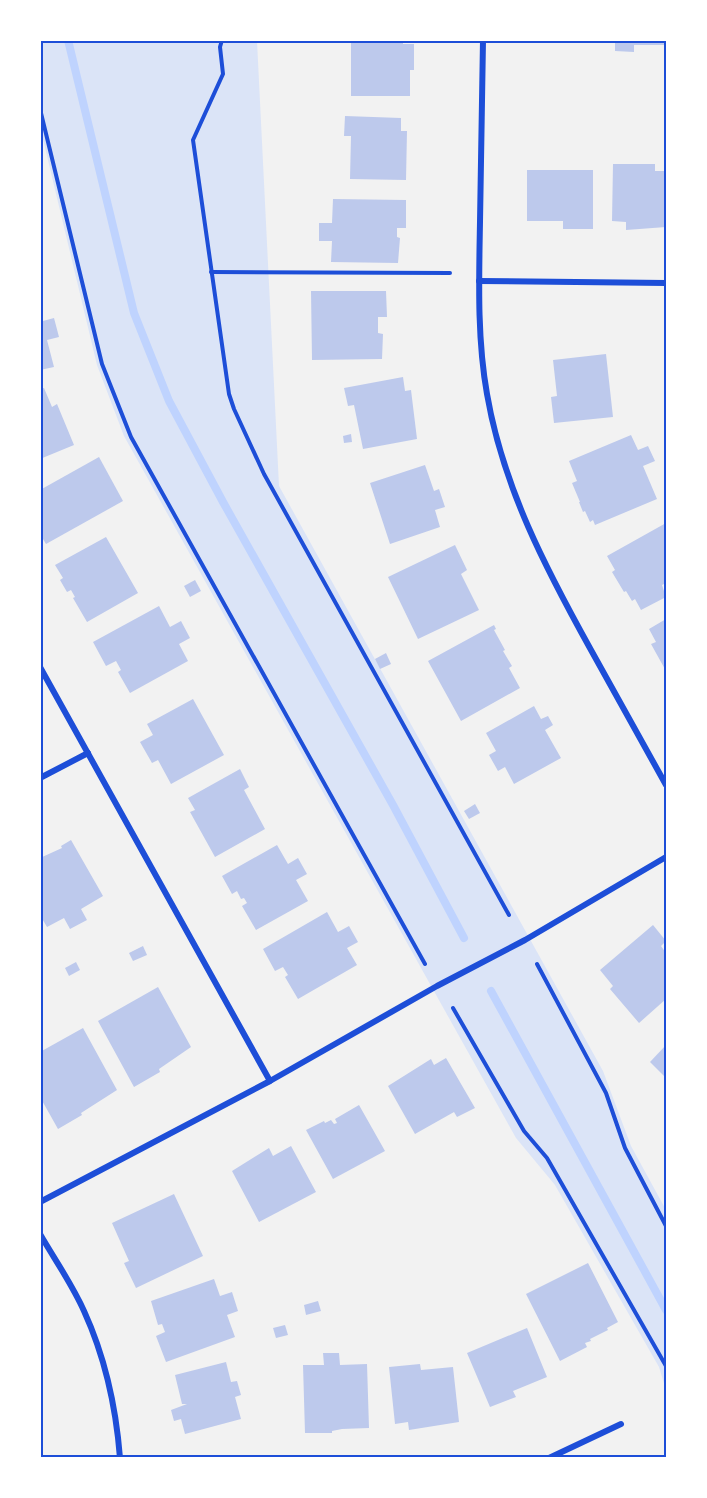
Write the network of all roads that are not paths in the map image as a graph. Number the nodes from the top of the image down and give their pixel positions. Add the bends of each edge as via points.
1 (483, 40) edge
2 (479, 281) junction
3 (666, 284) edge
4 (40, 667) edge
5 (88, 753) junction
6 (40, 778) edge
7 (666, 785) edge
8 (666, 857) edge
9 (270, 1081) junction
10 (40, 1202) edge
11 (40, 1234) edge
12 (621, 1424) dead end
13 (120, 1458) edge
14 (549, 1458) edge

1 - 2 street
2 - 3 street
2 - 7 street via 487,394 514,494 557,589
4 - 5 street
5 - 6 street
5 - 9 street
8 - 9 street
9 - 10 street
11 - 13 street via 84,1310 102,1356 116,1411
12 - 14 street

